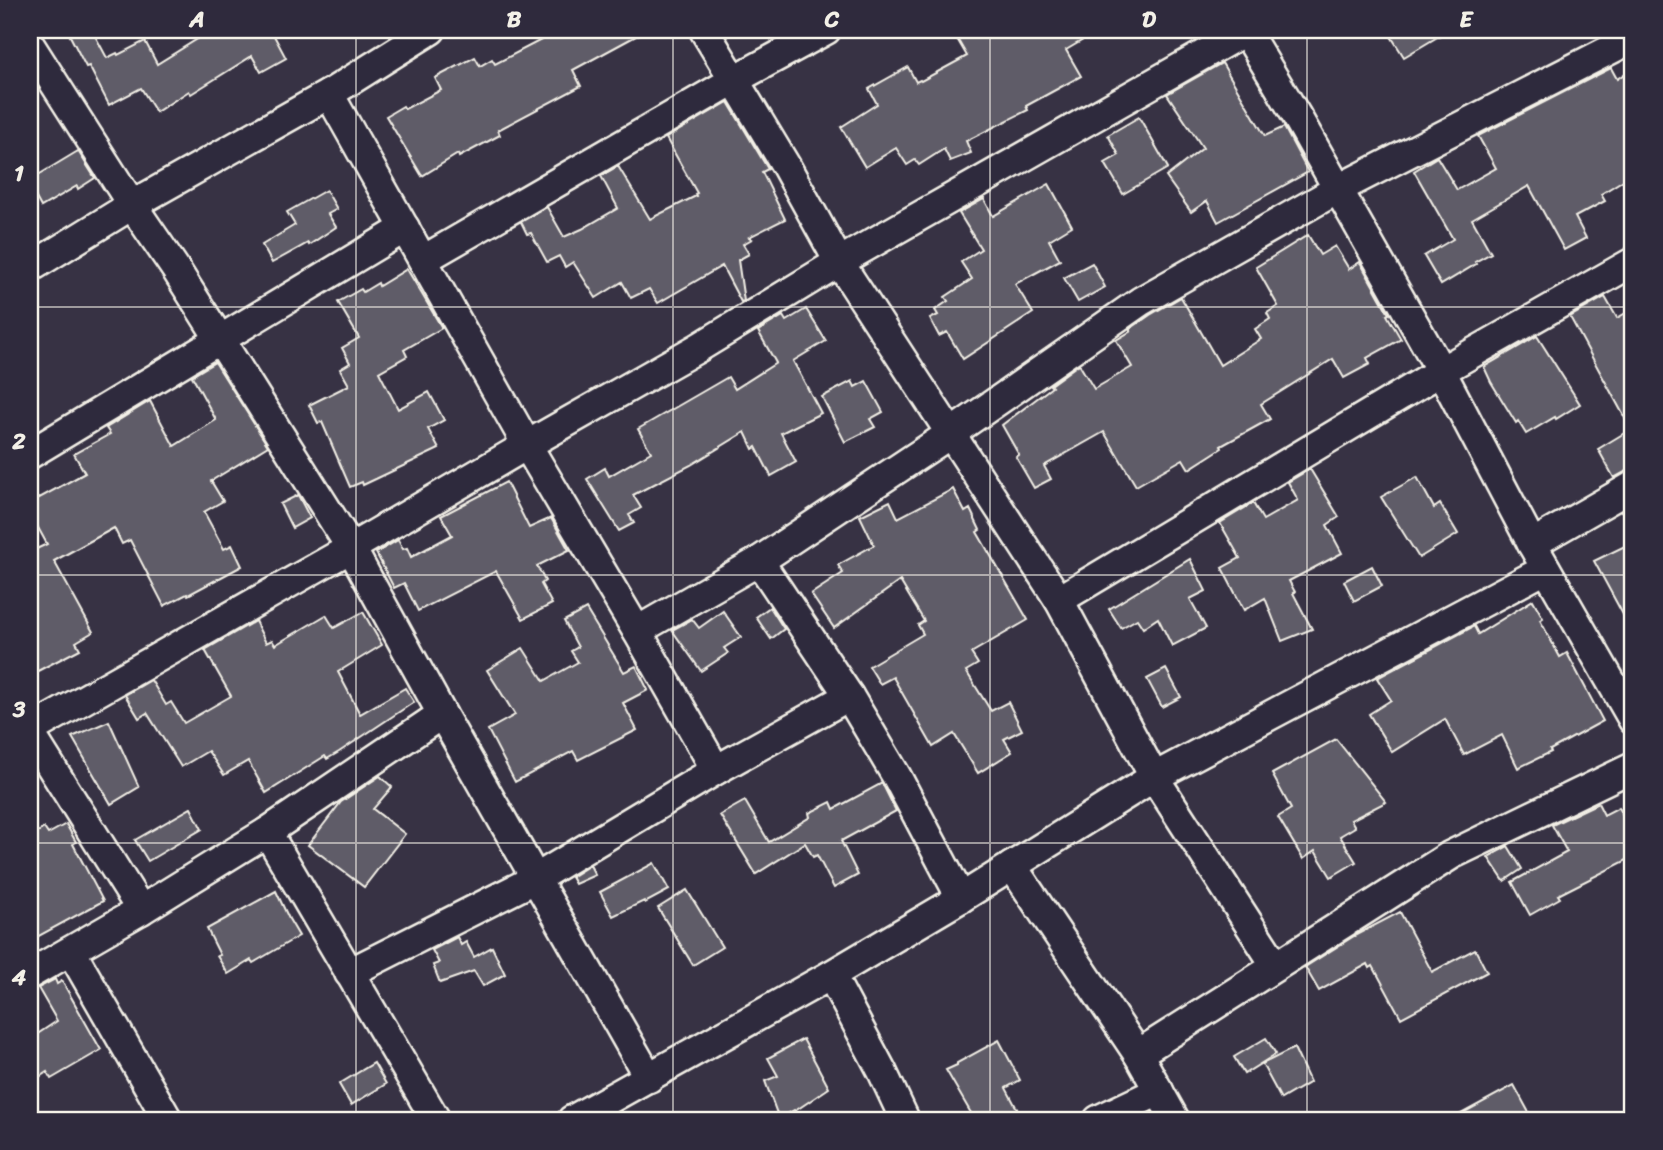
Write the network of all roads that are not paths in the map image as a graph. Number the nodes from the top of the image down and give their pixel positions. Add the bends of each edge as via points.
1 (429, 30) edge
2 (704, 30) edge
3 (826, 30) edge
4 (1245, 30) edge
5 (1633, 38) edge
6 (30, 45) edge
7 (734, 80) junction
8 (330, 94) junction
9 (1338, 189) junction
10 (132, 205) junction
11 (405, 228) junction
12 (423, 260) junction
13 (839, 262) junction
14 (1633, 262) edge
15 (30, 268) edge
16 (220, 338) junction
17 (1441, 371) junction
18 (950, 434) junction
19 (527, 445) junction
20 (30, 454) edge
21 (1633, 486) edge
22 (1532, 544) junction
23 (351, 548) junction
24 (759, 561) junction
25 (1546, 569) junction
26 (1059, 600) junction
27 (637, 631) junction
28 (849, 696) junction
29 (1631, 711) edge
30 (442, 714) junction
31 (30, 732) edge
32 (1633, 767) edge
33 (716, 770) junction
34 (1154, 777) junction
35 (267, 832) junction
36 (1012, 866) junction
37 (535, 878) junction
38 (961, 898) junction
39 (141, 910) junction
40 (71, 951) junction
41 (1276, 966) junction
42 (349, 973) junction
43 (30, 974) edge
44 (831, 975) junction
45 (1138, 1054) junction
46 (649, 1078) junction
47 (1159, 1091) junction
48 (168, 1120) edge
49 (436, 1120) edge
50 (572, 1120) edge
51 (905, 1120) edge
52 (1098, 1120) edge
53 (1175, 1120) edge

1 - 8 street
2 - 7 street
3 - 7 street
4 - 9 street
4 - 13 street
5 - 9 street
6 - 10 street
7 - 12 street
7 - 13 street
8 - 10 street
8 - 11 street
9 - 17 street
9 - 18 street via 1141,300
10 - 15 street
10 - 16 street
11 - 12 street
11 - 16 street
12 - 19 street
13 - 18 street
13 - 19 street
14 - 17 street
16 - 20 street
16 - 23 street
17 - 22 street
17 - 26 street
18 - 24 street
18 - 26 street
19 - 23 street
19 - 27 street
21 - 22 street
22 - 25 street
23 - 30 street
23 - 31 street
24 - 27 street
24 - 28 street
25 - 29 street
25 - 34 street
26 - 34 street
27 - 33 street
28 - 33 street
28 - 38 street
30 - 35 street
30 - 37 street
31 - 39 street
32 - 41 street via 1451,855
33 - 37 street
34 - 36 street
34 - 41 street
35 - 39 street
35 - 42 street
36 - 38 street
36 - 45 street
37 - 42 street
37 - 46 street
38 - 44 street
39 - 40 street
40 - 43 street
40 - 48 street
41 - 45 street
42 - 49 street
44 - 46 street
44 - 51 street
45 - 47 street
46 - 50 street
47 - 52 street
47 - 53 street

